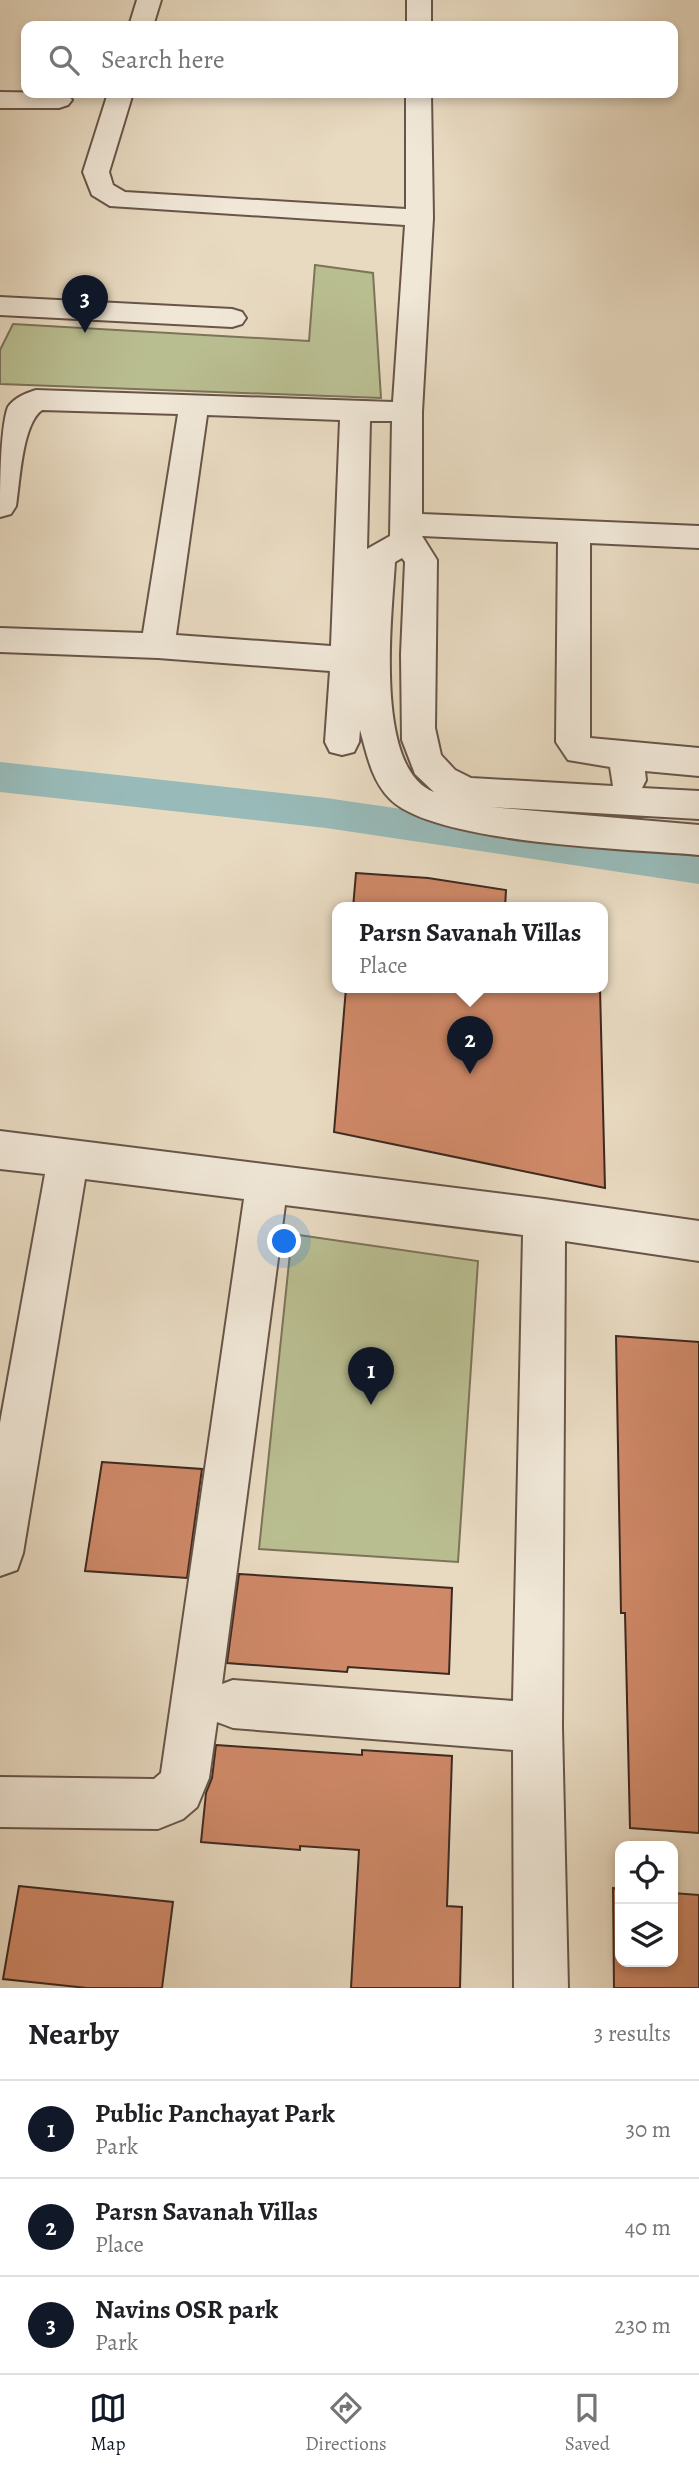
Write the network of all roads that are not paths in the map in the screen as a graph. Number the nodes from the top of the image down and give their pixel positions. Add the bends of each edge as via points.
1 (149, 0) edge
2 (419, 0) edge
3 (143, 21) edge
4 (419, 21) edge
5 (118, 98) edge
6 (419, 98) edge
7 (0, 100) edge
8 (59, 100) dead end
9 (419, 218) junction
10 (0, 306) edge
11 (232, 318) dead end
12 (194, 405) junction
13 (355, 410) junction
14 (407, 412) junction
15 (0, 506) edge
16 (574, 531) junction
17 (407, 532) junction
18 (699, 537) edge
19 (374, 627) junction
20 (418, 628) junction
21 (0, 640) edge
22 (158, 646) junction
23 (347, 657) junction
24 (342, 742) dead end
25 (627, 756) junction
26 (423, 757) junction
27 (699, 762) edge
28 (389, 771) junction
29 (628, 802) junction
30 (699, 805) edge
31 (483, 807) junction
32 (699, 839) edge
33 (0, 1150) edge
34 (68, 1158) junction
35 (267, 1182) junction
36 (544, 1217) junction
37 (699, 1241) edge
38 (0, 1553) edge
39 (233, 1704) dead end
40 (537, 1727) junction
41 (0, 1802) edge
42 (541, 1988) edge

1 - 3 street
2 - 4 street
5 - 9 street via 96,172 102,190 119,200
6 - 9 street
7 - 8 street
9 - 14 street
10 - 11 street
12 - 13 street
12 - 15 street via 36,400 20,411
12 - 22 street
13 - 14 street
13 - 23 street
14 - 17 street
16 - 17 street
16 - 18 street
16 - 25 street via 573,742 580,750
17 - 19 street via 379,556
17 - 20 street via 421,560
19 - 20 street
19 - 28 street via 376,725
20 - 26 street
21 - 22 street
22 - 23 street via 320,659
23 - 24 street
25 - 27 street
25 - 29 street
26 - 28 street
26 - 31 street via 447,784 469,792
28 - 31 street via 419,802
29 - 30 street
29 - 31 street
31 - 32 street via 545,828
33 - 34 street
34 - 35 street
34 - 38 street
35 - 36 street
35 - 41 street via 181,1790 158,1804
36 - 37 street
36 - 40 street
39 - 40 street
40 - 42 street

